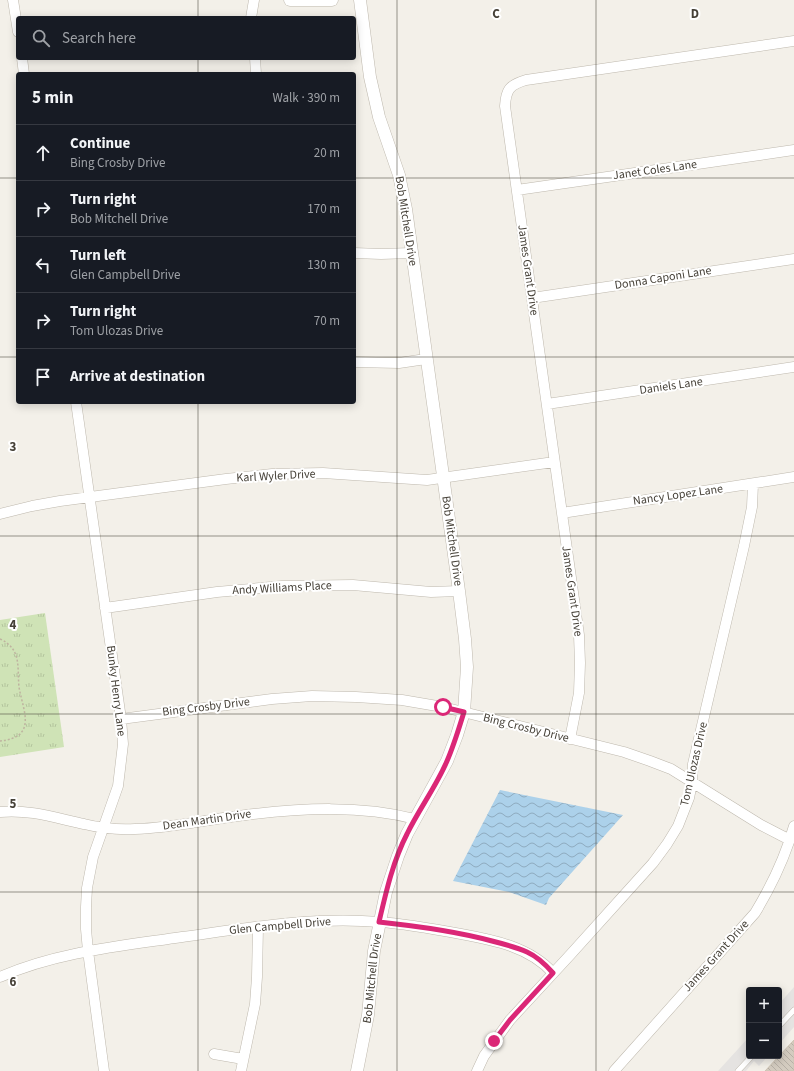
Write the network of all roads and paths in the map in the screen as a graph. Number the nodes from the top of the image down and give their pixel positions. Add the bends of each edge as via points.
1 (13, 0) edge
2 (254, 0) edge
3 (290, 0) edge
4 (332, 0) edge
5 (360, 0) edge
6 (251, 16) edge
7 (16, 19) edge
8 (794, 41) edge
9 (22, 60) edge
10 (255, 60) edge
11 (24, 72) edge
12 (256, 72) edge
13 (794, 150) edge
14 (517, 190) junction
15 (356, 253) edge
16 (411, 253) junction
17 (794, 258) edge
18 (532, 298) junction
19 (426, 359) junction
20 (356, 362) edge
21 (794, 367) edge
22 (76, 404) edge
23 (547, 404) junction
24 (554, 462) junction
25 (443, 477) junction
26 (794, 477) edge
27 (753, 484) junction
28 (90, 496) junction
29 (562, 512) junction
30 (0, 514) edge
31 (459, 591) junction
32 (105, 608) junction
33 (0, 639) edge
34 (464, 712) junction
35 (121, 718) junction
36 (570, 739) junction
37 (0, 741) edge
38 (692, 783) junction
39 (0, 812) edge
40 (416, 819) junction
41 (794, 826) edge
42 (103, 827) junction
43 (790, 840) junction
44 (379, 922) junction
45 (258, 927) junction
46 (88, 951) junction
47 (553, 973) junction
48 (0, 977) edge
49 (794, 1010) edge
50 (782, 1023) edge
51 (214, 1054) dead end
52 (243, 1059) junction
53 (749, 1059) edge
54 (104, 1071) edge
55 (241, 1071) edge
56 (357, 1071) edge
57 (476, 1071) edge
58 (614, 1071) edge
59 (738, 1071) edge

1 - 7 street
2 - 6 street
3 - 4 street
5 - 16 street, Bob Mitchell Drive via 375,99 399,175
8 - 14 street, James Grant Drive via 526,80 514,84 506,94 505,106
9 - 11 street
10 - 12 street
13 - 14 street, Janet Coles Lane
14 - 18 street, James Grant Drive
15 - 16 street
16 - 19 street, Bob Mitchell Drive
17 - 18 street, Donna Caponi Lane
18 - 23 street, James Grant Drive
19 - 20 street via 399,363
19 - 25 street, Bob Mitchell Drive
21 - 23 street, Daniels Lane
22 - 28 street, Bunky Henry Lane
23 - 24 street, James Grant Drive
24 - 25 street, Karl Wyler Drive
24 - 29 street, James Grant Drive
25 - 28 street, Karl Wyler Drive via 427,480 323,473 272,474
25 - 31 street, Bob Mitchell Drive
26 - 27 street, Nancy Lopez Lane
27 - 29 street, Nancy Lopez Lane
27 - 38 street, Tom Ulozas Drive via 752,507 693,764
28 - 30 street, Karl Wyler Drive
28 - 32 street, Bunky Henry Lane
29 - 36 street, James Grant Drive via 579,634 579,693
31 - 32 street, Andy Williams Place via 431,592 353,586 282,586 217,592
31 - 34 street, Bob Mitchell Drive via 467,667
32 - 35 street, Bunky Henry Lane
33 - 37 path via 11,647 17,658 19,687 26,714 17,736
34 - 35 street, Bing Crosby Drive via 402,700 312,696
34 - 36 street, Bing Crosby Drive
34 - 40 street, Bob Mitchell Drive via 447,761
35 - 42 street, Bunky Henry Lane via 123,744 118,786
36 - 38 street, Bing Crosby Drive via 650,761 671,769
38 - 43 street, Bing Crosby Drive
38 - 47 street, Tom Ulozas Drive via 678,826 667,844 653,863
39 - 42 street, Dean Martin Drive via 43,814
40 - 42 street, Dean Martin Drive via 391,813 337,809 246,815 142,828
40 - 44 street, Bob Mitchell Drive via 398,856
41 - 43 street, James Grant Drive
42 - 46 street, Bunky Henry Lane via 93,857 87,888
43 - 58 street, James Grant Drive via 780,867 755,913
44 - 45 street, Glen Campbell Drive via 287,923
44 - 47 street, Glen Campbell Drive via 429,928 497,942 528,952
44 - 56 street, Bob Mitchell Drive via 368,1015
45 - 46 street, Glen Campbell Drive
45 - 52 street via 255,1004
46 - 48 street, Glen Campbell Drive via 56,958
46 - 54 street, Bunky Henry Lane
47 - 57 street, Tom Ulozas Drive via 502,1030
49 - 50 lane
51 - 52 street
52 - 55 street
53 - 59 lane

